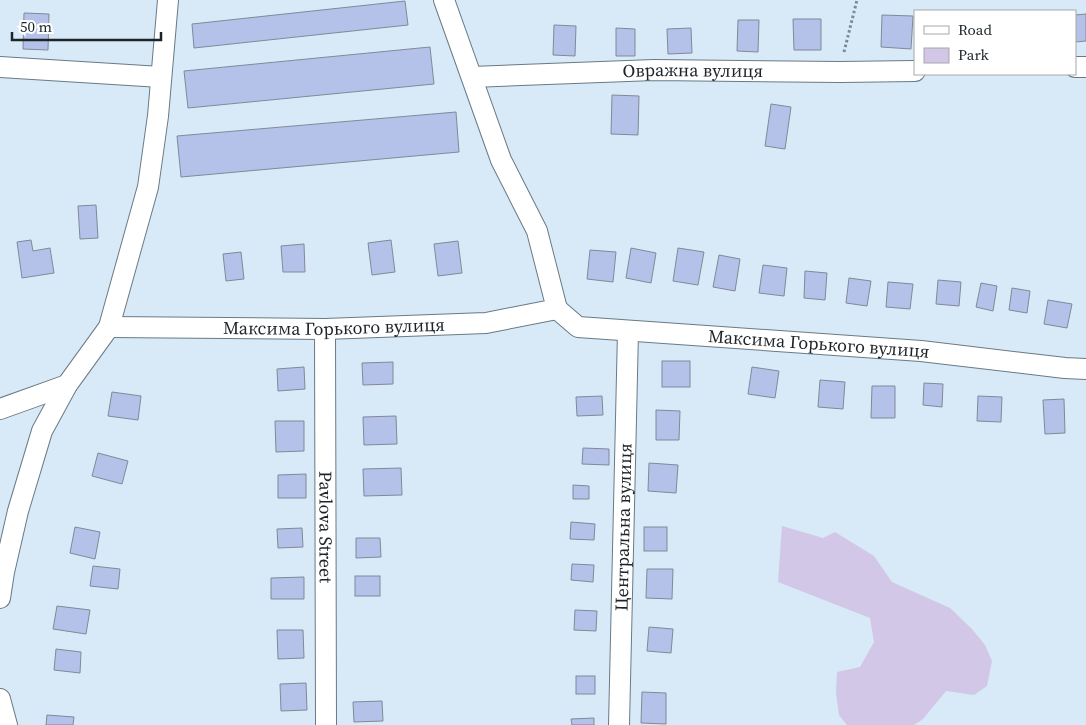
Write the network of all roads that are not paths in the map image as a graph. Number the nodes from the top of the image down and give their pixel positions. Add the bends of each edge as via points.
1 (168, 0) edge
2 (444, 0) edge
3 (0, 67) edge
4 (914, 71) edge
5 (161, 77) junction
6 (472, 77) junction
7 (557, 309) junction
8 (109, 327) junction
9 (325, 329) junction
10 (628, 331) junction
11 (1086, 369) edge
12 (67, 385) junction
13 (0, 409) edge
14 (0, 598) edge
15 (0, 699) edge
16 (7, 725) edge
17 (326, 725) edge
18 (619, 725) edge

1 - 5 street
2 - 6 street
3 - 5 street
4 - 6 street, Овражна вулиця via 654,70
5 - 8 street via 148,186
6 - 7 street via 502,160 538,231
7 - 9 street, Максима Горького вулиця via 486,322
7 - 10 street, Максима Горького вулиця via 578,327
8 - 9 street, Максима Горького вулиця
8 - 12 street
9 - 17 street, Pavlova Street
10 - 11 street, Максима Горького вулиця via 921,351
10 - 18 street, Центральна вулиця
12 - 13 street
12 - 14 street via 42,432 18,511
15 - 16 street

